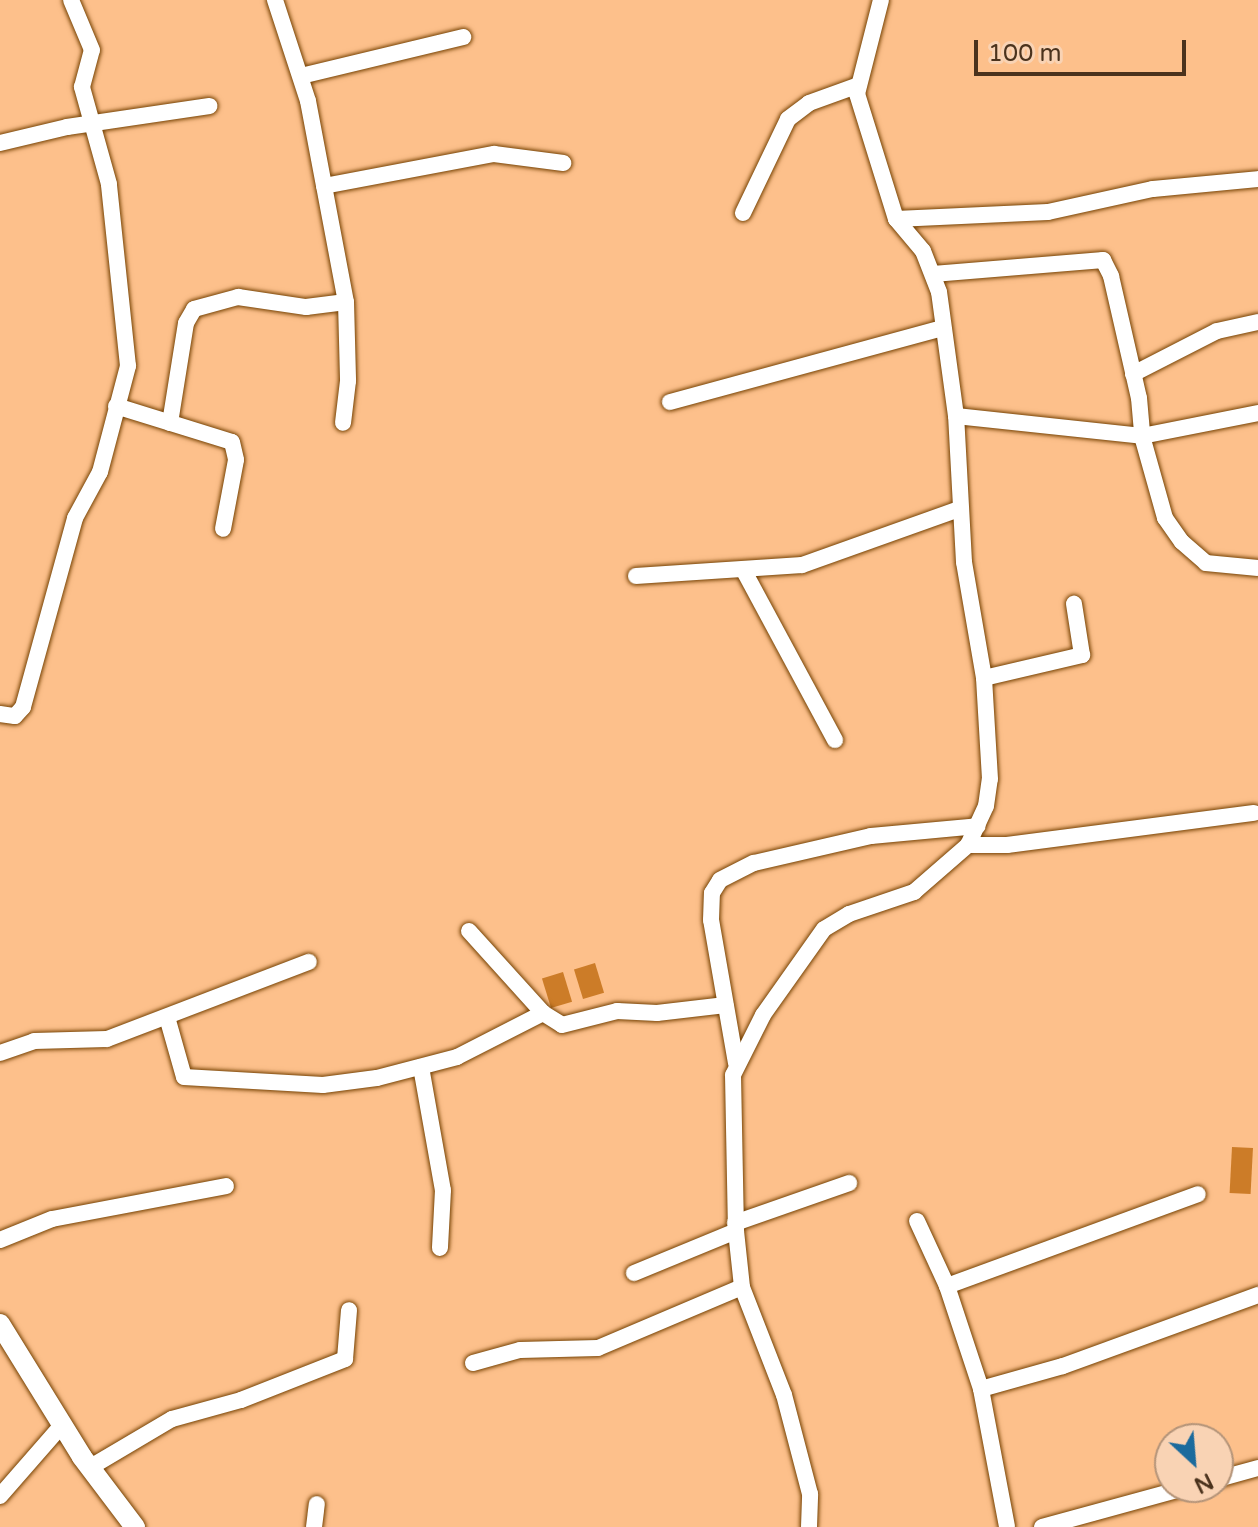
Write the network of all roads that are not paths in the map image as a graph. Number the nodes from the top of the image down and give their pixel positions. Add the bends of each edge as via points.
1 (71, 0) edge
2 (275, 0) edge
3 (881, 0) edge
4 (463, 37) dead end
5 (301, 76) junction
6 (856, 86) junction
7 (209, 106) dead end
8 (91, 124) junction
9 (0, 143) edge
10 (563, 163) dead end
11 (1258, 179) edge
12 (324, 186) junction
13 (743, 213) dead end
14 (896, 219) junction
15 (933, 274) junction
16 (346, 302) junction
17 (1258, 322) edge
18 (943, 328) junction
19 (1133, 374) junction
20 (670, 402) dead end
21 (116, 406) junction
22 (1258, 413) edge
23 (956, 416) junction
24 (170, 423) junction
25 (343, 423) dead end
26 (1142, 436) junction
27 (959, 509) junction
28 (223, 529) dead end
29 (1258, 568) edge
30 (744, 571) junction
31 (636, 576) dead end
32 (1074, 604) dead end
33 (984, 678) junction
34 (0, 714) edge
35 (835, 740) dead end
36 (1254, 813) dead end
37 (978, 826) junction
38 (968, 845) junction
39 (469, 931) dead end
40 (309, 962) dead end
41 (726, 1005) junction
42 (543, 1013) junction
43 (167, 1017) junction
44 (0, 1053) edge
45 (736, 1064) junction
46 (421, 1067) junction
47 (849, 1183) dead end
48 (226, 1186) dead end
49 (1198, 1194) dead end
50 (917, 1221) dead end
51 (736, 1227) junction
52 (0, 1240) edge
53 (440, 1248) dead end
54 (634, 1273) dead end
55 (947, 1286) junction
56 (742, 1287) junction
57 (1258, 1295) edge
58 (349, 1310) dead end
59 (0, 1324) edge
60 (473, 1363) dead end
61 (981, 1389) junction
62 (62, 1425) junction
63 (89, 1468) junction
64 (1258, 1468) edge
65 (1234, 1475) edge
66 (0, 1496) edge
67 (1154, 1496) edge
68 (317, 1504) dead end
69 (135, 1527) edge
70 (314, 1527) edge
71 (809, 1527) edge
72 (1007, 1527) edge
73 (1042, 1527) edge

1 - 8 street via 92,50 82,87
2 - 5 street
3 - 6 street
4 - 5 street
5 - 12 street
6 - 13 street via 809,103 788,119
6 - 14 street
7 - 8 street
8 - 9 street
8 - 21 street via 111,194 127,351 127,377
10 - 12 street via 494,154
11 - 14 street via 1153,189 1048,212
12 - 16 street
14 - 15 street via 923,251
15 - 18 street
15 - 19 street via 1103,260
16 - 24 street via 306,307 238,297 194,309 186,323
16 - 25 street
17 - 19 street via 1217,331
18 - 20 street
18 - 23 street
19 - 26 street
21 - 24 street
21 - 34 street via 100,472 75,518 23,707 15,716
22 - 26 street
23 - 26 street
23 - 27 street
24 - 28 street via 235,445
26 - 29 street via 1156,495 1182,542 1206,563
27 - 30 street via 828,559
27 - 33 street
30 - 31 street
30 - 35 street
32 - 33 street via 1082,655
33 - 37 street via 990,779
36 - 38 street via 1007,845
37 - 38 street
37 - 41 street via 871,836 732,870 712,893 711,907
38 - 45 street via 914,892 849,914 824,929 763,1015
39 - 42 street
40 - 43 street
41 - 42 street via 657,1013 617,1011 572,1026
41 - 45 street
42 - 46 street via 457,1057
43 - 44 street via 97,1042 34,1041
43 - 46 street via 178,1069 192,1080 323,1085
45 - 51 street
46 - 53 street via 443,1190
47 - 51 street
48 - 52 street via 52,1219
49 - 55 street
50 - 55 street
51 - 54 street
51 - 56 street
55 - 61 street
56 - 60 street via 598,1348 520,1350
56 - 71 street via 784,1395 810,1494
57 - 61 street via 1063,1366
58 - 63 street via 345,1359 241,1400 172,1419
59 - 62 street
61 - 72 street
62 - 63 street
62 - 66 street
63 - 69 street
64 - 65 street
67 - 73 street
68 - 70 street

